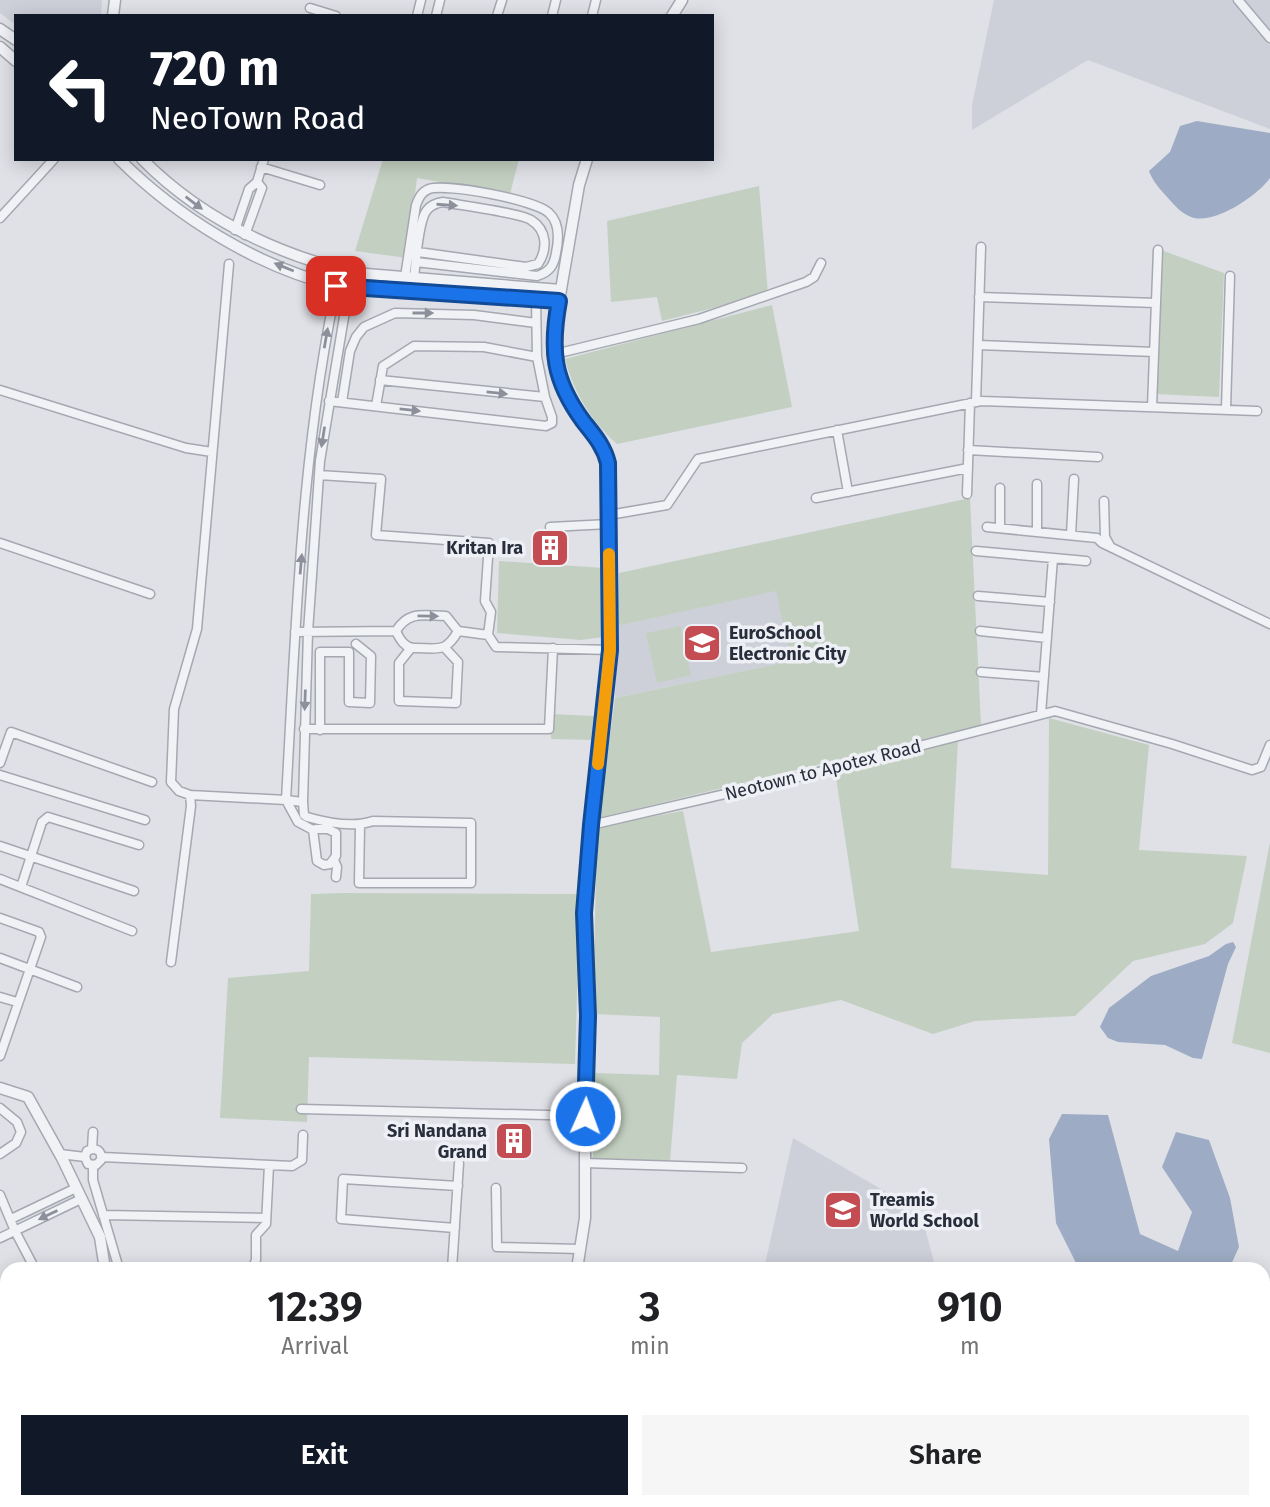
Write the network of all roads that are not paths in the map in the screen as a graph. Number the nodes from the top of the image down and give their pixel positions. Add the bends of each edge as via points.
1 (1238, 0) edge
2 (309, 8) edge
3 (330, 14) edge
4 (1270, 38) edge
5 (0, 47) edge
6 (14, 59) edge
7 (52, 161) edge
8 (121, 161) edge
9 (144, 161) edge
10 (586, 161) edge
11 (262, 163) edge
12 (320, 185) dead end
13 (0, 218) edge
14 (240, 232) junction
15 (981, 247) dead end
16 (1158, 250) dead end
17 (417, 257) junction
18 (821, 263) dead end
19 (229, 264) dead end
20 (340, 270) junction
21 (354, 274) junction
22 (1230, 276) dead end
23 (410, 278) junction
24 (336, 286) junction
25 (349, 288) junction
26 (561, 290) junction
27 (979, 297) junction
28 (559, 301) junction
29 (538, 302) junction
30 (1156, 303) junction
31 (536, 323) junction
32 (978, 345) junction
33 (1154, 352) junction
34 (555, 354) junction
35 (537, 357) junction
36 (380, 380) junction
37 (0, 390) edge
38 (545, 397) junction
39 (337, 401) junction
40 (973, 402) junction
41 (376, 407) junction
42 (1152, 407) junction
43 (1226, 410) junction
44 (1257, 411) dead end
45 (837, 430) junction
46 (968, 450) junction
47 (212, 452) junction
48 (1098, 457) dead end
49 (968, 468) junction
50 (319, 475) junction
51 (1074, 479) dead end
52 (1037, 484) dead end
53 (1000, 488) dead end
54 (848, 492) junction
55 (967, 494) dead end
56 (816, 498) dead end
57 (1104, 501) dead end
58 (609, 519) junction
59 (550, 527) dead end
60 (987, 527) dead end
61 (1000, 528) junction
62 (1037, 531) junction
63 (1071, 535) junction
64 (0, 543) edge
65 (1110, 546) junction
66 (976, 551) dead end
67 (1053, 558) junction
68 (1086, 561) dead end
69 (150, 594) dead end
70 (978, 596) dead end
71 (1050, 602) junction
72 (1270, 624) edge
73 (357, 631) junction
74 (396, 631) junction
75 (458, 631) junction
76 (980, 631) dead end
77 (295, 632) junction
78 (308, 632) junction
79 (488, 635) junction
80 (1047, 638) junction
81 (356, 644) junction
82 (411, 648) junction
83 (446, 648) junction
84 (553, 648) junction
85 (610, 650) junction
86 (349, 652) junction
87 (981, 672) dead end
88 (1044, 677) junction
89 (1041, 714) junction
90 (304, 729) junction
91 (320, 730) junction
92 (1270, 745) edge
93 (0, 763) edge
94 (0, 775) edge
95 (152, 782) dead end
96 (190, 795) junction
97 (286, 800) junction
98 (303, 802) junction
99 (145, 820) dead end
100 (591, 825) junction
101 (360, 826) junction
102 (313, 830) junction
103 (139, 845) dead end
104 (0, 846) edge
105 (31, 856) junction
106 (334, 860) junction
107 (336, 877) dead end
108 (0, 879) edge
109 (21, 887) junction
110 (134, 891) dead end
111 (0, 918) edge
112 (132, 931) dead end
113 (0, 958) edge
114 (171, 962) dead end
115 (31, 969) junction
116 (77, 987) dead end
117 (0, 997) edge
118 (17, 1002) junction
119 (0, 1056) edge
120 (0, 1088) edge
121 (0, 1108) edge
122 (301, 1109) dead end
123 (585, 1116) junction
124 (93, 1132) dead end
125 (303, 1135) dead end
126 (92, 1149) junction
127 (0, 1154) edge
128 (60, 1154) junction
129 (85, 1157) junction
130 (102, 1157) junction
131 (459, 1163) dead end
132 (584, 1163) junction
133 (268, 1165) junction
134 (93, 1166) junction
135 (743, 1168) dead end
136 (457, 1186) junction
137 (76, 1188) junction
138 (496, 1188) dead end
139 (0, 1195) edge
140 (81, 1199) junction
141 (103, 1215) junction
142 (267, 1218) junction
143 (11, 1219) junction
144 (455, 1228) junction
145 (15, 1231) junction
146 (0, 1238) edge
147 (580, 1250) junction
148 (31, 1262) edge
149 (104, 1262) edge
150 (117, 1262) edge
151 (254, 1262) edge
152 (453, 1262) edge
153 (578, 1262) edge

1 - 4 street
2 - 3 street
5 - 6 street
7 - 13 street
24 -> 8 street via 284,268 206,229 164,201
9 -> 14 street via 195,205
10 - 26 street
11 - 12 street
11 - 14 street via 257,182 249,189
14 - 20 street
15 - 27 street
16 - 30 street
17 -> 17 street via 425,213 443,202 532,220 543,233 545,247 538,264 526,267
17 - 23 street
17 - 23 street via 537,276 555,261 556,222 537,205 441,187 428,190 416,205
18 - 34 street via 806,282 710,315
19 - 47 street
20 - 21 street
20 - 24 street
21 - 23 street
21 - 25 street
22 - 43 street
23 - 26 street
24 - 25 street
77 -> 24 street via 317,389
25 - 29 street
25 - 39 street
26 - 28 street
27 - 30 street
27 - 32 street
28 - 29 street
28 - 34 street
29 - 31 street
30 - 33 street
31 - 35 street
39 -> 31 street via 356,337 365,327 395,313 474,315
32 - 33 street
32 - 40 street
33 - 42 street
34 - 58 street via 568,400 605,450
35 - 36 street via 484,347 414,346 383,366
35 - 38 street
36 -> 38 street
36 - 41 street
37 - 47 street
41 -> 38 street via 546,426 552,417
39 - 41 street
39 -> 50 street
40 - 42 street
40 - 45 street
40 - 46 street
42 - 43 street
43 - 44 street
45 - 54 street
45 - 58 street via 698,459 667,505
46 - 48 street
46 - 49 street
47 - 96 street via 197,629 174,709 171,782
49 - 54 street
49 - 55 street
50 - 78 street
50 - 79 street via 381,479 376,535 489,543
51 - 63 street
52 - 62 street
53 - 61 street
54 - 56 street
57 - 65 street via 1105,537
58 - 59 street
58 - 85 street
60 - 61 street
61 - 62 street
62 - 63 street
63 - 65 street via 1097,538
64 - 69 street
65 - 72 street
66 - 67 street
67 - 68 street
67 - 71 street
70 - 71 street
71 - 80 street
73 - 74 street
73 - 78 street
73 - 81 street
74 -> 75 street via 402,621 413,616 446,617
74 - 82 street
75 - 79 street
75 - 83 street
76 - 80 street
77 - 78 street
77 - 97 street
78 -> 90 street
79 - 84 street via 496,647
80 - 88 street
81 - 86 street
81 - 86 street via 371,656 370,704 349,702
82 - 83 street
82 - 83 street via 399,663 399,701 456,702 458,662
84 - 85 street
84 - 91 street via 549,729
85 - 100 street
86 - 91 street via 320,652
87 - 88 street
88 - 89 street
89 - 92 street, Neotown to Apotex Road via 1055,710 1252,770 1261,767
89 - 100 street, Neotown to Apotex Road
90 - 91 street
90 - 98 street
93 - 95 street via 11,732
94 - 99 street
96 - 97 street
96 - 114 street
97 - 98 street
97 - 102 street via 298,821
98 - 101 street via 307,817
100 - 123 street via 584,913
101 - 101 street via 373,821 471,823 471,883 359,883
102 - 106 street via 336,833
102 - 106 street via 317,861 324,865
103 - 105 street via 48,817 42,822
104 - 105 street
105 - 109 street
105 - 110 street
106 - 107 street
108 - 109 street
109 - 112 street
111 - 115 street via 41,934
113 - 115 street
115 - 116 street
115 - 118 street
117 - 118 street
118 - 119 street
120 - 128 street via 28,1097
121 - 127 street via 17,1122 21,1132 16,1143
122 - 123 street
123 - 132 street
124 - 126 street
125 - 133 street via 298,1164
126 - 129 street
126 - 130 street
128 - 129 street
128 - 137 street
129 - 134 street
130 - 133 street
130 - 134 street
131 - 136 street
132 - 135 street
132 - 147 street via 585,1218
133 - 142 street
134 - 141 street
136 - 144 street
136 - 144 street via 343,1179 341,1219
137 - 140 street
137 - 143 street
138 - 147 street via 497,1247
139 - 143 street
140 -> 145 street
140 - 149 street via 100,1237
141 - 142 street
141 - 150 street
142 - 151 street via 256,1235
143 - 145 street
144 - 152 street
145 - 146 street
145 - 148 street
147 - 153 street

